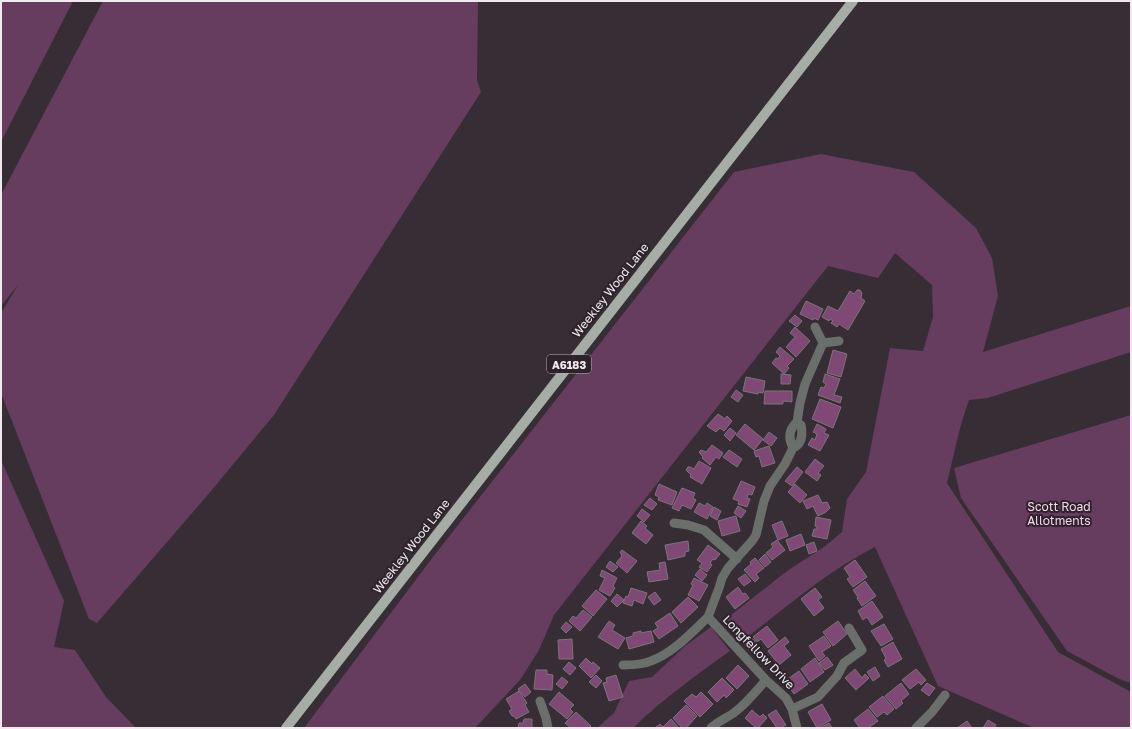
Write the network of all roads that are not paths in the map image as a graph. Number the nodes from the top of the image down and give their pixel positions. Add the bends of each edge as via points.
1 (853, 1) edge
2 (814, 327) dead end
3 (839, 341) dead end
4 (823, 343) junction
5 (674, 523) dead end
6 (736, 559) junction
7 (708, 617) junction
8 (850, 628) dead end
9 (623, 665) dead end
10 (766, 680) junction
11 (944, 695) dead end
12 (540, 701) dead end
13 (792, 709) junction
14 (286, 728) edge
15 (548, 728) edge
16 (711, 728) edge
17 (797, 728) edge
18 (916, 728) edge

1 - 14 main road, Weekley Wood Lane / A6183
2 - 4 street
3 - 4 street
4 - 6 street, Longfellow Drive via 805,384 800,403 797,422 801,425 800,444 793,448 770,486 756,534
5 - 6 street via 704,530
6 - 7 street, Longfellow Drive via 722,578
7 - 9 street via 691,634 651,662
7 - 10 street, Longfellow Drive
8 - 13 street via 862,650 844,663 837,676 818,697
10 - 13 street, Longfellow Drive via 786,698
10 - 16 street via 750,699
11 - 18 street
12 - 15 street
13 - 17 street, Longfellow Drive

